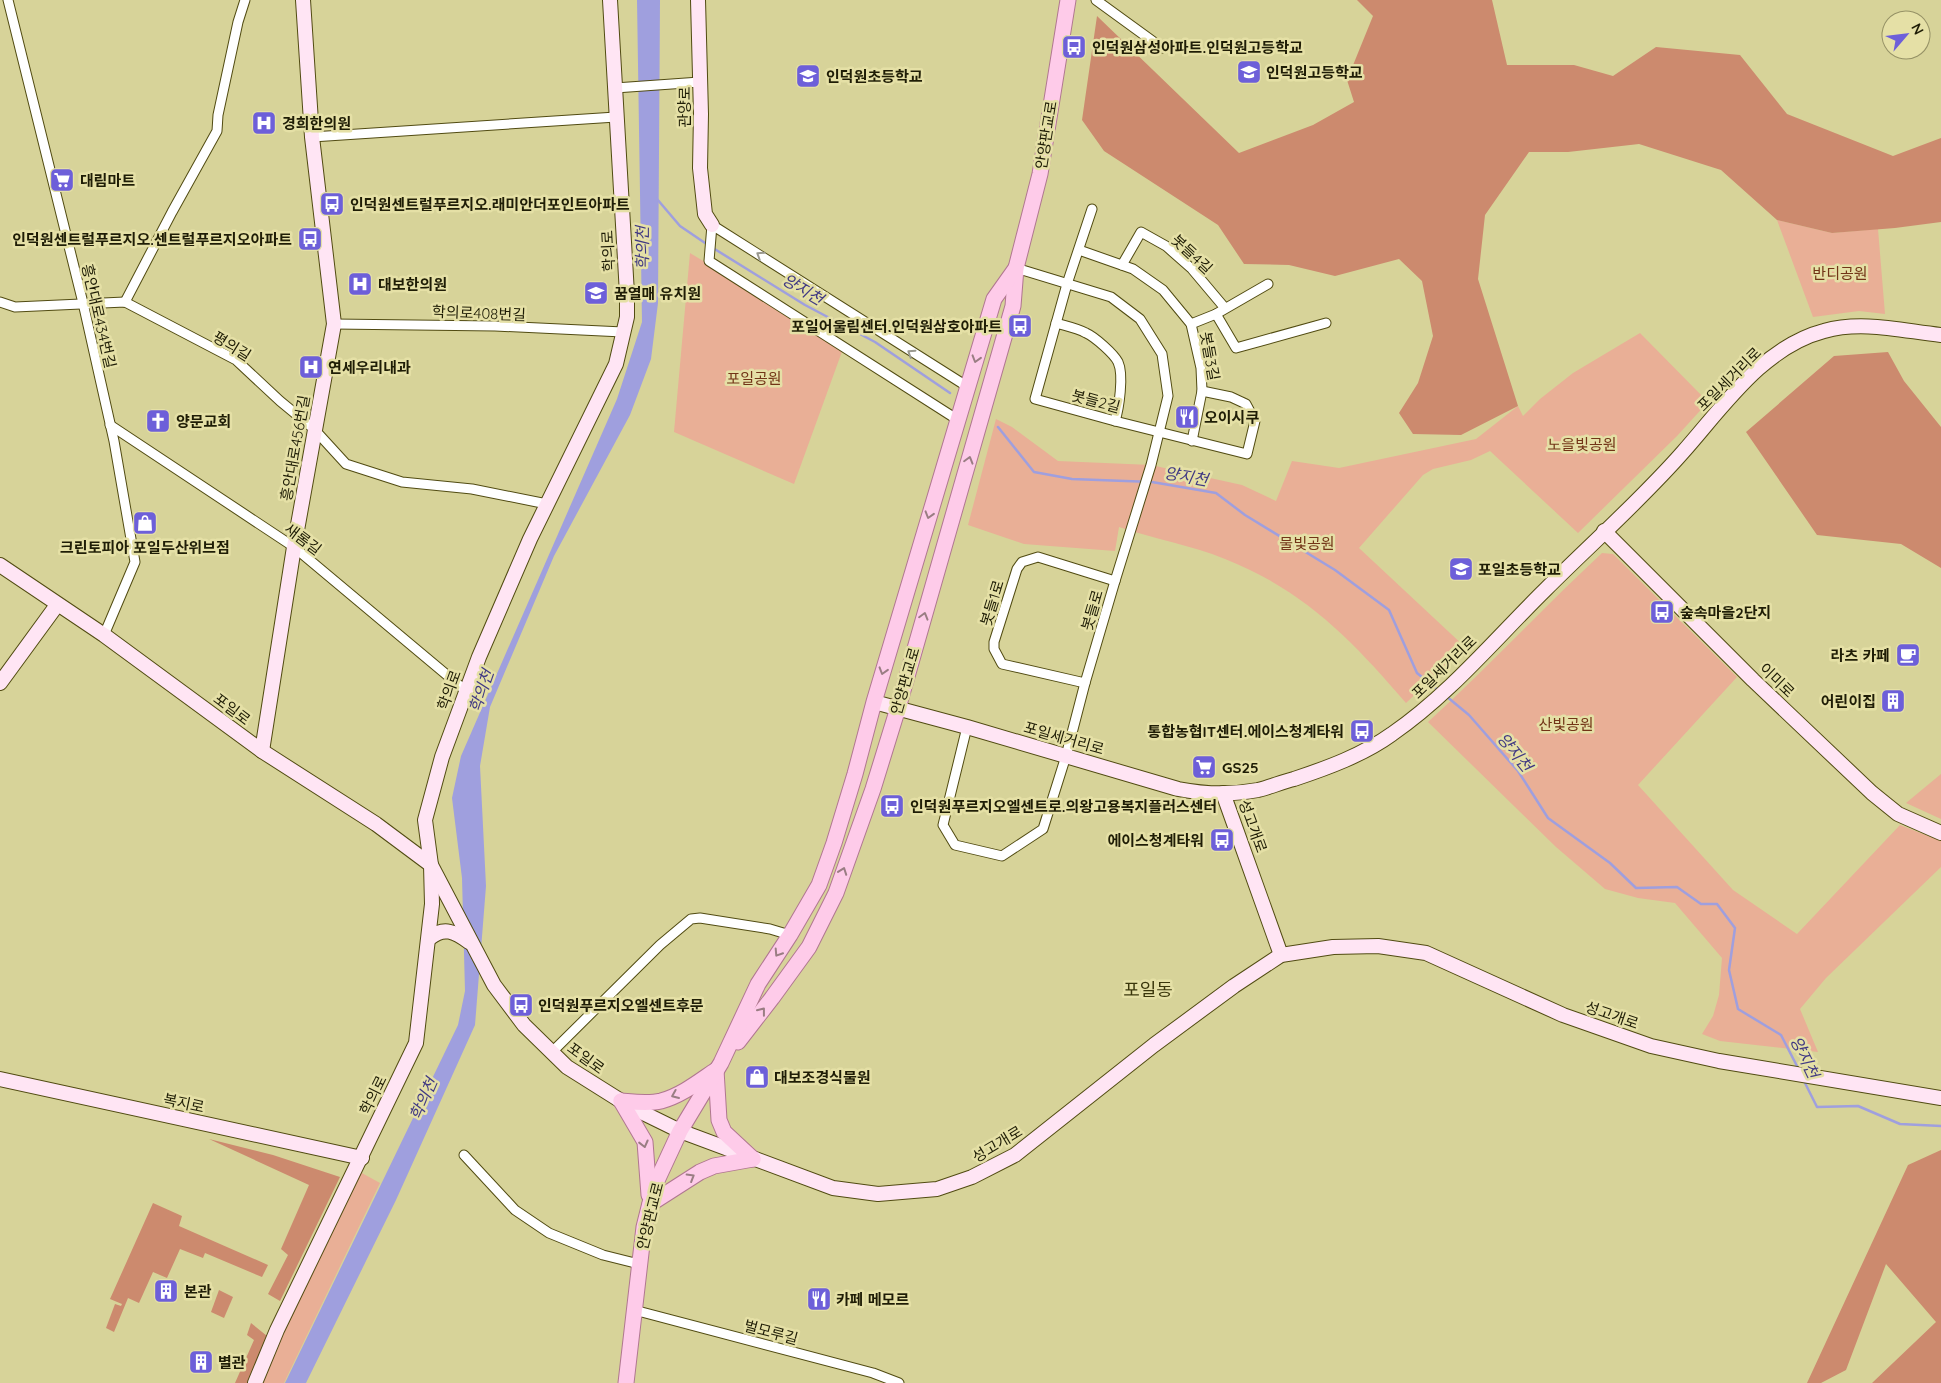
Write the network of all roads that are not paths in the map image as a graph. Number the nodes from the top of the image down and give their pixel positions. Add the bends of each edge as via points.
1 (8, 0) edge
2 (244, 0) edge
3 (303, 0) edge
4 (610, 0) edge
5 (698, 0) edge
6 (1068, 0) edge
7 (1096, 0) edge
8 (1162, 48) dead end
9 (694, 83) junction
10 (615, 88) junction
11 (616, 117) junction
12 (312, 137) junction
13 (1092, 208) dead end
14 (708, 220) junction
15 (1079, 250) junction
16 (1122, 265) junction
17 (1016, 268) junction
18 (1067, 284) junction
19 (1268, 284) dead end
20 (0, 302) edge
21 (125, 302) junction
22 (83, 303) junction
23 (1224, 308) junction
24 (1216, 314) junction
25 (1326, 322) dead end
26 (1056, 323) junction
27 (334, 324) junction
28 (1191, 324) junction
29 (624, 332) junction
30 (1941, 335) edge
31 (968, 388) junction
32 (1202, 391) junction
33 (958, 420) junction
34 (1115, 421) junction
35 (110, 425) junction
36 (314, 429) junction
37 (1160, 432) junction
38 (1192, 441) junction
39 (547, 504) junction
40 (1604, 531) junction
41 (294, 547) junction
42 (0, 565) edge
43 (1115, 581) junction
44 (57, 605) junction
45 (104, 635) junction
46 (0, 683) edge
47 (1085, 683) junction
48 (466, 691) junction
49 (874, 702) junction
50 (898, 708) junction
51 (967, 727) junction
52 (262, 752) junction
53 (1066, 756) junction
54 (1223, 793) junction
55 (1941, 833) edge
56 (431, 865) junction
57 (433, 935) junction
58 (790, 935) junction
59 (470, 943) junction
60 (1281, 955) junction
61 (552, 1052) junction
62 (719, 1067) junction
63 (0, 1079) edge
64 (1941, 1098) edge
65 (621, 1101) junction
66 (680, 1131) junction
67 (464, 1154) dead end
68 (362, 1158) junction
69 (753, 1159) junction
70 (650, 1204) junction
71 (639, 1264) junction
72 (634, 1310) junction
73 (255, 1383) edge
74 (626, 1383) edge
75 (899, 1383) edge

1 - 22 street, 흥안대로434번길
2 - 21 street via 217,131
3 - 12 street, 흥안대로456번길
4 - 10 street, 학의로
5 - 9 street, 관양로
6 - 17 main road, 안양판교로 via 1040,174
7 - 8 street
9 - 10 street
9 - 14 street, 관양로 via 700,168
10 - 11 street, 학의로
11 - 12 street
11 - 29 street, 학의로 via 627,294
12 - 27 street, 흥안대로456번길
13 - 15 street, 봇들2길
31 -> 14 street
14 - 33 street via 711,240 709,261
15 - 16 street, 봇들3길
15 - 18 street, 봇들2길
16 - 23 street, 봇들4길 via 1141,232 1166,246 1192,269
16 - 28 street, 봇들3길 via 1163,290
17 - 18 street, 봇들로
17 -> 31 main road, 안양판교로 via 994,299
50 -> 17 main road, 안양판교로 via 1013,306
18 - 26 street, 봇들2길
18 - 37 street, 봇들로 via 1111,297 1140,319 1162,354 1168,396
19 - 23 street
20 - 22 street, 평의길 via 14,307
21 - 22 street, 평의길
21 - 36 street, 평의길 via 236,360
22 - 35 street, 흥안대로434번길
23 - 24 street
24 - 25 street via 1236,348
24 - 28 street
26 - 34 street via 1088,333 1118,363 1119,410
26 - 34 street, 봇들2길 via 1035,399
27 - 29 street, 학의로408번길
27 - 36 street, 흥안대로456번길
28 - 32 street, 봇들3길 via 1201,368
29 - 39 street, 학의로 via 616,364
30 - 40 street, 포일세거리로 via 1860,325 1824,331 1793,343 1768,360 1662,475
31 - 33 main road, 안양판교로
32 - 38 street, 봇들3길
32 - 38 street, 봇들2길 via 1246,404 1255,421 1247,454
33 -> 49 main road, 안양판교로
34 - 37 street, 봇들2길
35 - 41 street, 새롬길
35 - 45 street, 흥안대로434번길 via 136,562
36 - 39 street, 평의길 via 346,464 402,482 472,489
36 - 41 street, 흥안대로456번길
37 - 38 street, 봇들2길
37 - 43 street, 봇들로
39 - 48 street, 학의로
40 - 54 street, 포일세거리로 via 1441,693 1391,735 1368,749 1306,775 1257,790
40 - 55 street, 이미로 via 1872,793 1898,814
41 - 48 street, 새롬길
41 - 52 street, 흥안대로456번길
42 - 44 street, 포일로
43 - 47 street, 봇들로
43 - 47 street, 봇들1로 via 1038,557 1022,562 994,642 1002,664
44 - 45 street, 포일로
44 - 46 street
45 - 52 street, 포일로
47 - 53 street, 봇들로
48 - 56 street, 학의로 via 442,757 426,820
49 - 50 street, 포일세거리로
49 - 58 main road, 안양판교로 via 831,852 819,885
50 - 51 street, 포일세거리로
62 -> 50 main road, 안양판교로 via 808,946 836,893
51 - 53 street, 포일세거리로
51 - 53 street, 봇들로 via 943,825 955,845 1002,856 1043,829
52 - 56 street, 포일로 via 376,824
53 - 54 street, 포일세거리로 via 1178,789 1204,794
54 - 60 street, 성고개로
56 - 57 street, 학의로
56 - 59 street, 포일로
57 - 59 street via 445,931 457,933
57 - 68 street, 학의로 via 416,1043
58 - 61 street via 770,929 691,919 660,945
58 -> 62 main road, 안양판교로 via 758,984
59 - 61 street, 포일로 via 494,985 524,1025
60 - 64 street, 성고개로 via 1333,947 1378,946 1426,953 1563,1014 1651,1046 1719,1061
60 - 69 street, 성고개로 via 1154,1045 1015,1155 972,1177 937,1189 878,1194 832,1188
61 - 65 street, 포일로 via 567,1067
62 -> 65 main road via 684,1091 660,1101
62 - 66 main road, 안양판교로
62 - 69 main road via 719,1120 724,1132
63 - 68 street, 복지로
65 - 66 street, 포일로
65 -> 70 main road via 645,1142
66 - 69 street, 성고개로
66 - 70 main road, 안양판교로 via 654,1187
67 - 71 street via 515,1210 549,1233 603,1255
68 - 73 street, 학의로 via 277,1330
70 -> 69 main road via 700,1172
70 - 71 main road, 안양판교로
71 - 72 main road, 안양판교로
72 - 74 main road, 안양판교로
72 - 75 street, 벌모루길 via 873,1373

